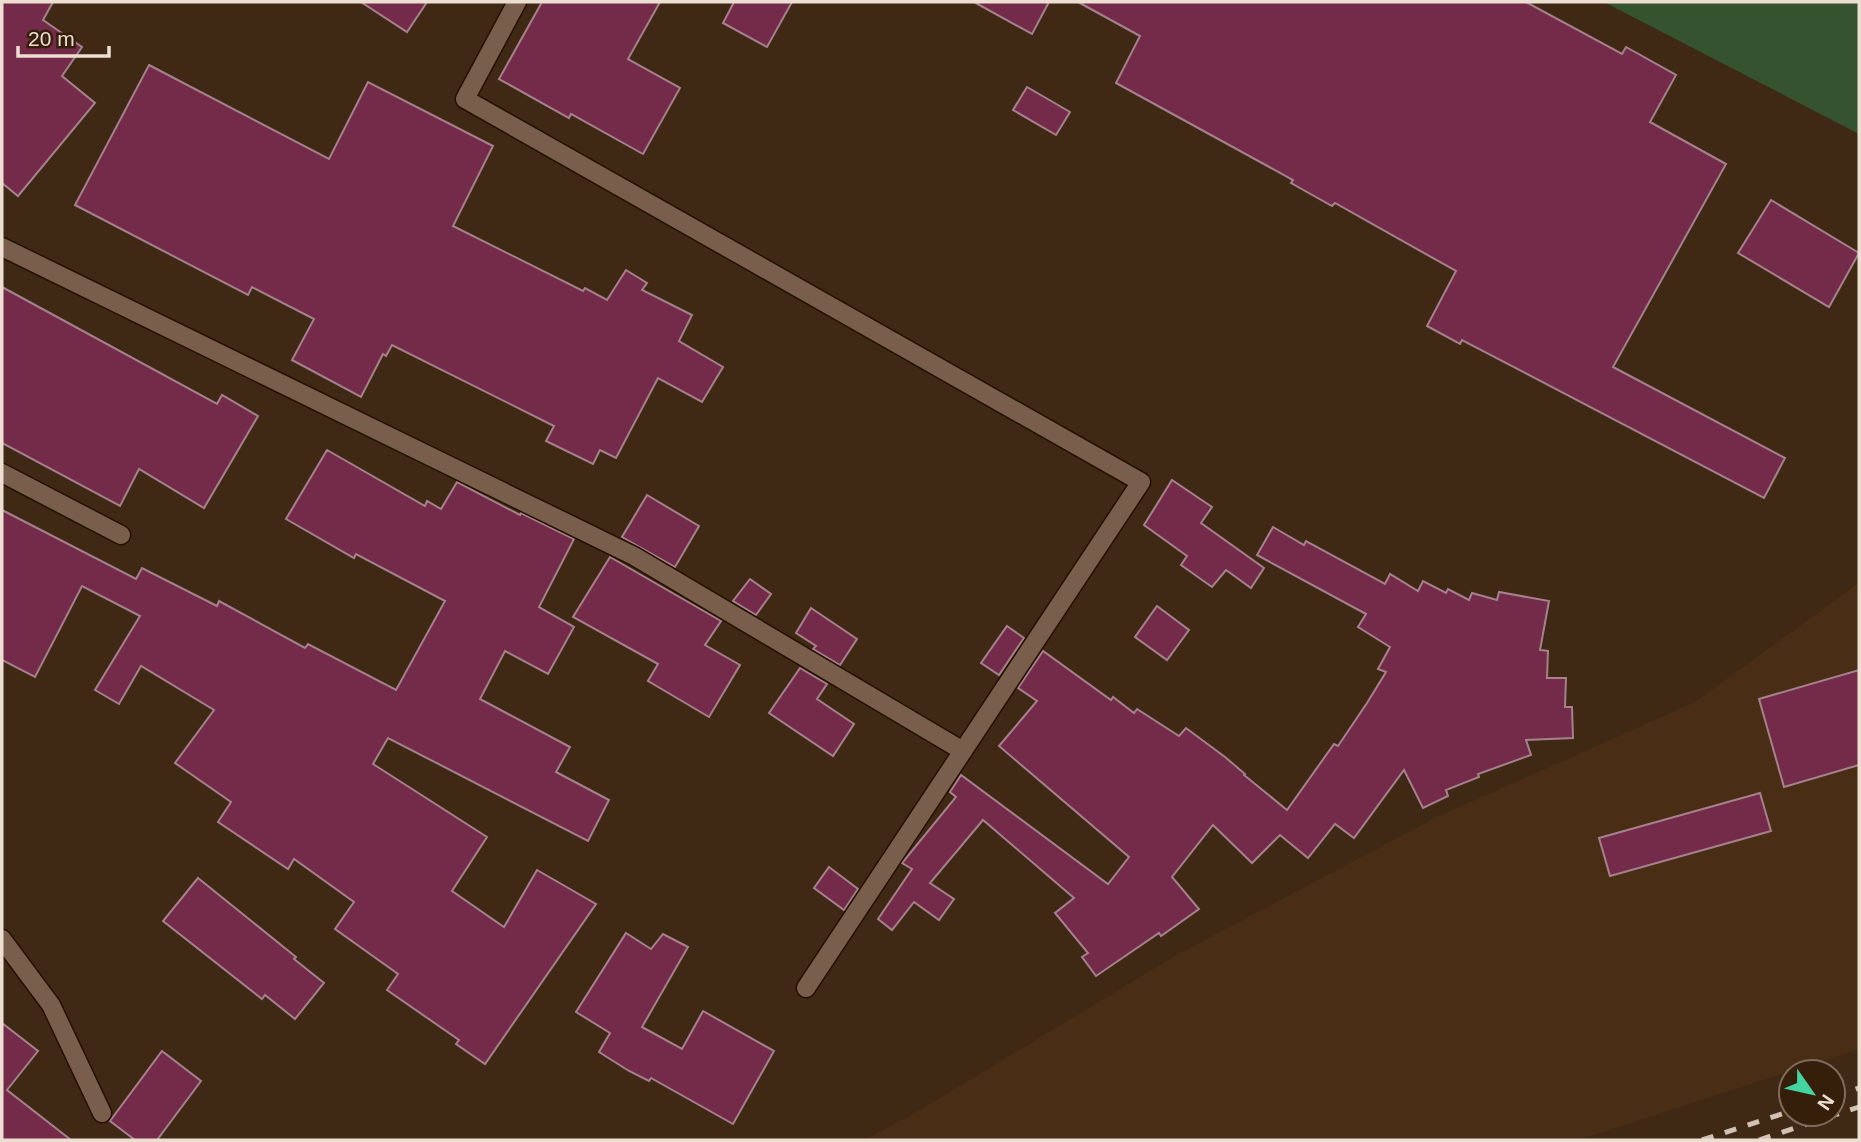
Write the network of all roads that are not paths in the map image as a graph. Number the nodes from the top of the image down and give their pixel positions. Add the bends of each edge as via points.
1 (517, 2) edge
2 (2, 247) edge
3 (2, 472) edge
4 (121, 535) dead end
5 (963, 751) junction
6 (2, 939) edge
7 (806, 988) dead end
8 (102, 1113) dead end

1 - 5 street via 465,99 1141,482
2 - 5 street via 634,556
3 - 4 street
5 - 7 street
6 - 8 street via 51,1005

